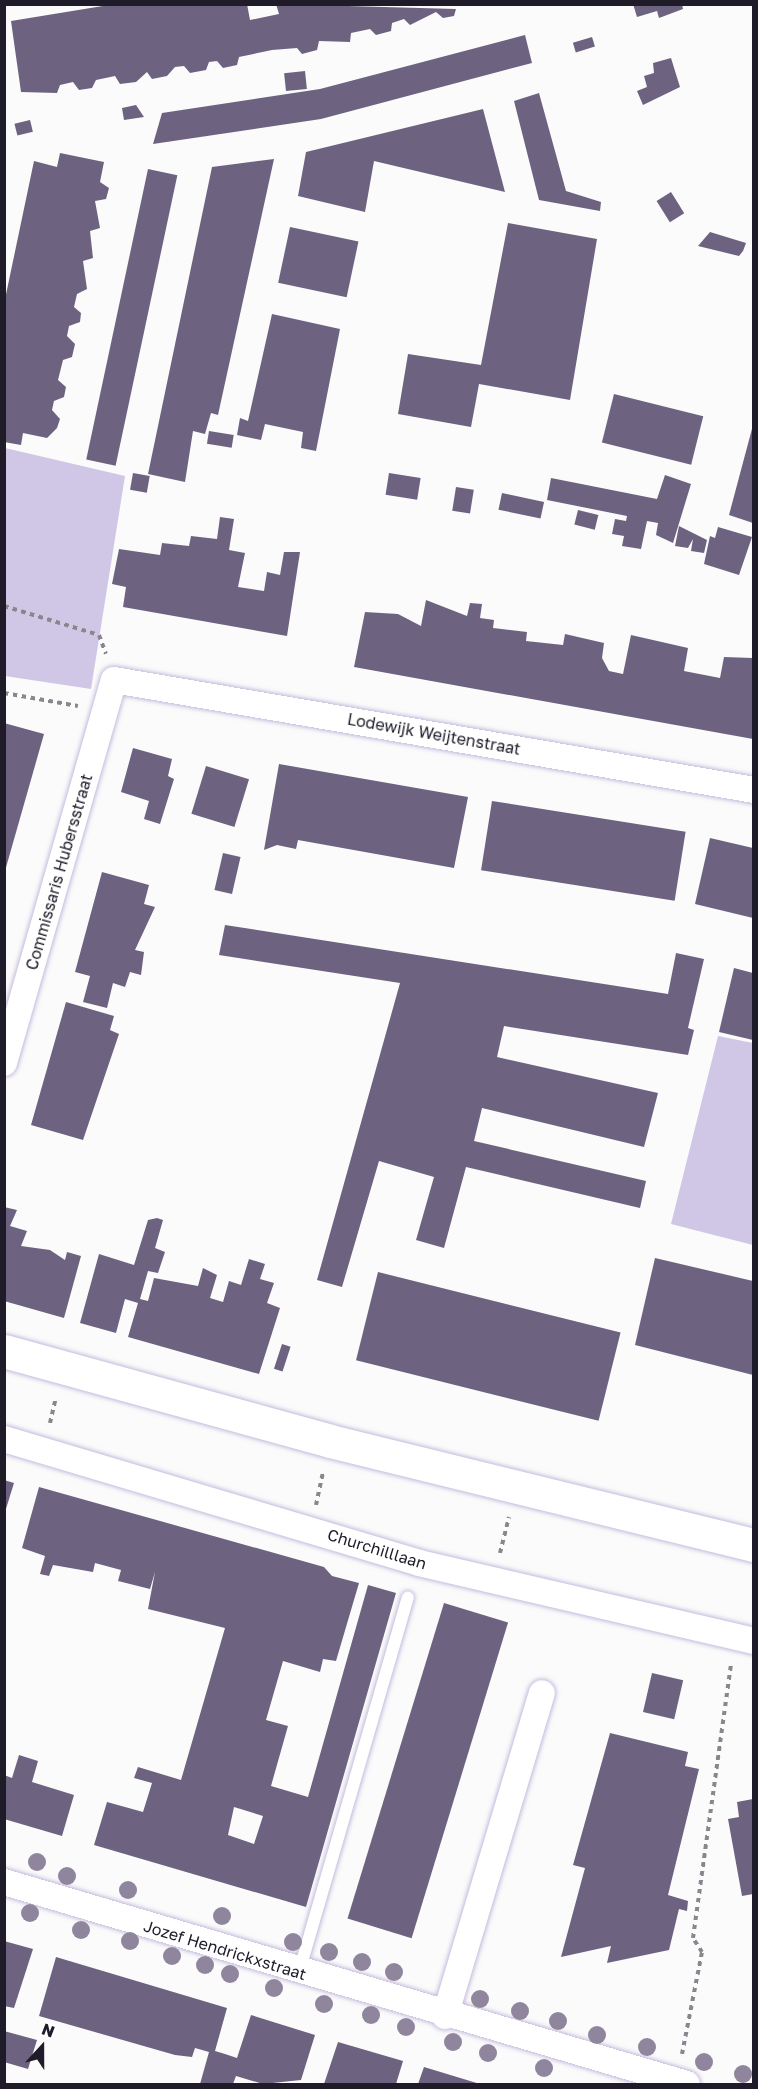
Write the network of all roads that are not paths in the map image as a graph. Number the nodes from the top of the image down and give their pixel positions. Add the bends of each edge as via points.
1 (114, 680) joint
2 (753, 790) edge
3 (4, 1063) edge
4 (4, 1351) edge
5 (4, 1439) edge
6 (753, 1545) edge
7 (408, 1598) dead end
8 (744, 1639) edge
9 (542, 1693) dead end
10 (4, 1882) edge
11 (299, 1973) junction
12 (445, 2016) junction
13 (682, 2083) edge

1 - 2 street, Lodewijk Weijtenstraat
1 - 3 street, Commissaris Hubersstraat
4 - 6 street via 330,1441
5 - 8 street, Churchilllaan via 494,1581
7 - 11 lane
9 - 12 street
10 - 11 street, Jozef Hendrickxstraat
11 - 12 street, Jozef Hendrickxstraat
12 - 13 street, Jozef Hendrickxstraat

